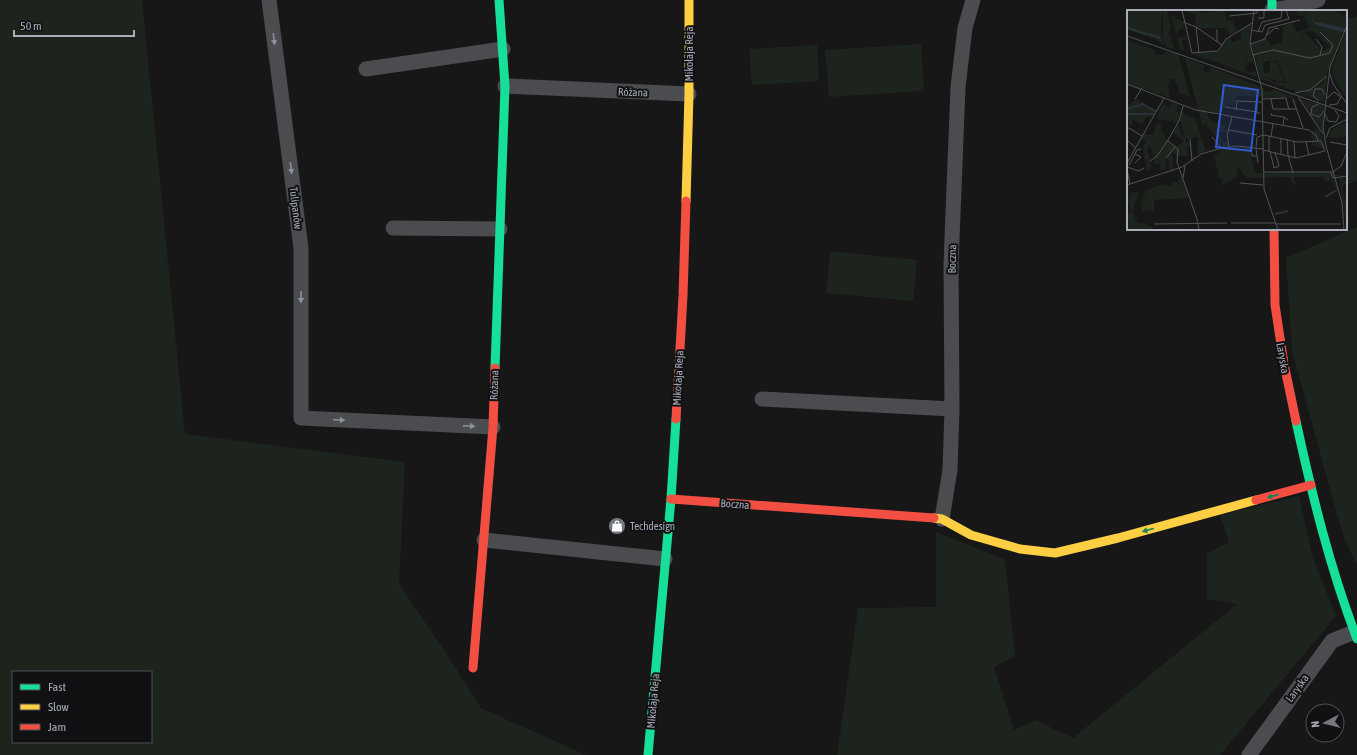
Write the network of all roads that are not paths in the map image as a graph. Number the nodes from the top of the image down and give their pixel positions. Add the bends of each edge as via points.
1 (269, 0) edge
2 (499, 0) edge
3 (689, 0) edge
4 (973, 0) edge
5 (1318, 0) edge
6 (1272, 7) edge
7 (503, 49) junction
8 (366, 69) dead end
9 (505, 86) junction
10 (689, 94) junction
11 (393, 228) dead end
12 (500, 229) junction
13 (1274, 230) edge
14 (762, 399) dead end
15 (952, 409) junction
16 (493, 427) junction
17 (1311, 485) junction
18 (671, 499) junction
19 (942, 519) junction
20 (484, 540) junction
21 (665, 558) junction
22 (1356, 635) edge
23 (473, 668) dead end
24 (648, 755) edge
25 (1249, 755) edge

1 -> 16 street, Tulipanów via 301,248 300,418
2 - 7 street, Różana
3 - 10 street, Mikołaja Reja
4 - 15 street, Boczna via 965,28 958,87 951,264
5 - 6 street via 1296,6
7 - 8 street
7 - 9 street, Różana
9 - 10 street, Różana
9 - 12 street, Różana
10 - 18 street, Mikołaja Reja via 683,296
11 - 12 street
12 - 16 street, Różana
13 - 17 street, Laryska via 1275,304 1282,353
14 - 15 street
15 - 19 street, Boczna via 950,470
16 - 20 street, Różana
17 -> 19 street, Boczna via 1055,553 1020,549 971,535
17 - 22 street, Laryska via 1328,550
18 - 19 street, Boczna
18 - 21 street, Mikołaja Reja
20 - 21 street
20 - 23 street, Różana
21 - 24 street, Mikołaja Reja
22 - 25 street, Laryska via 1332,641

